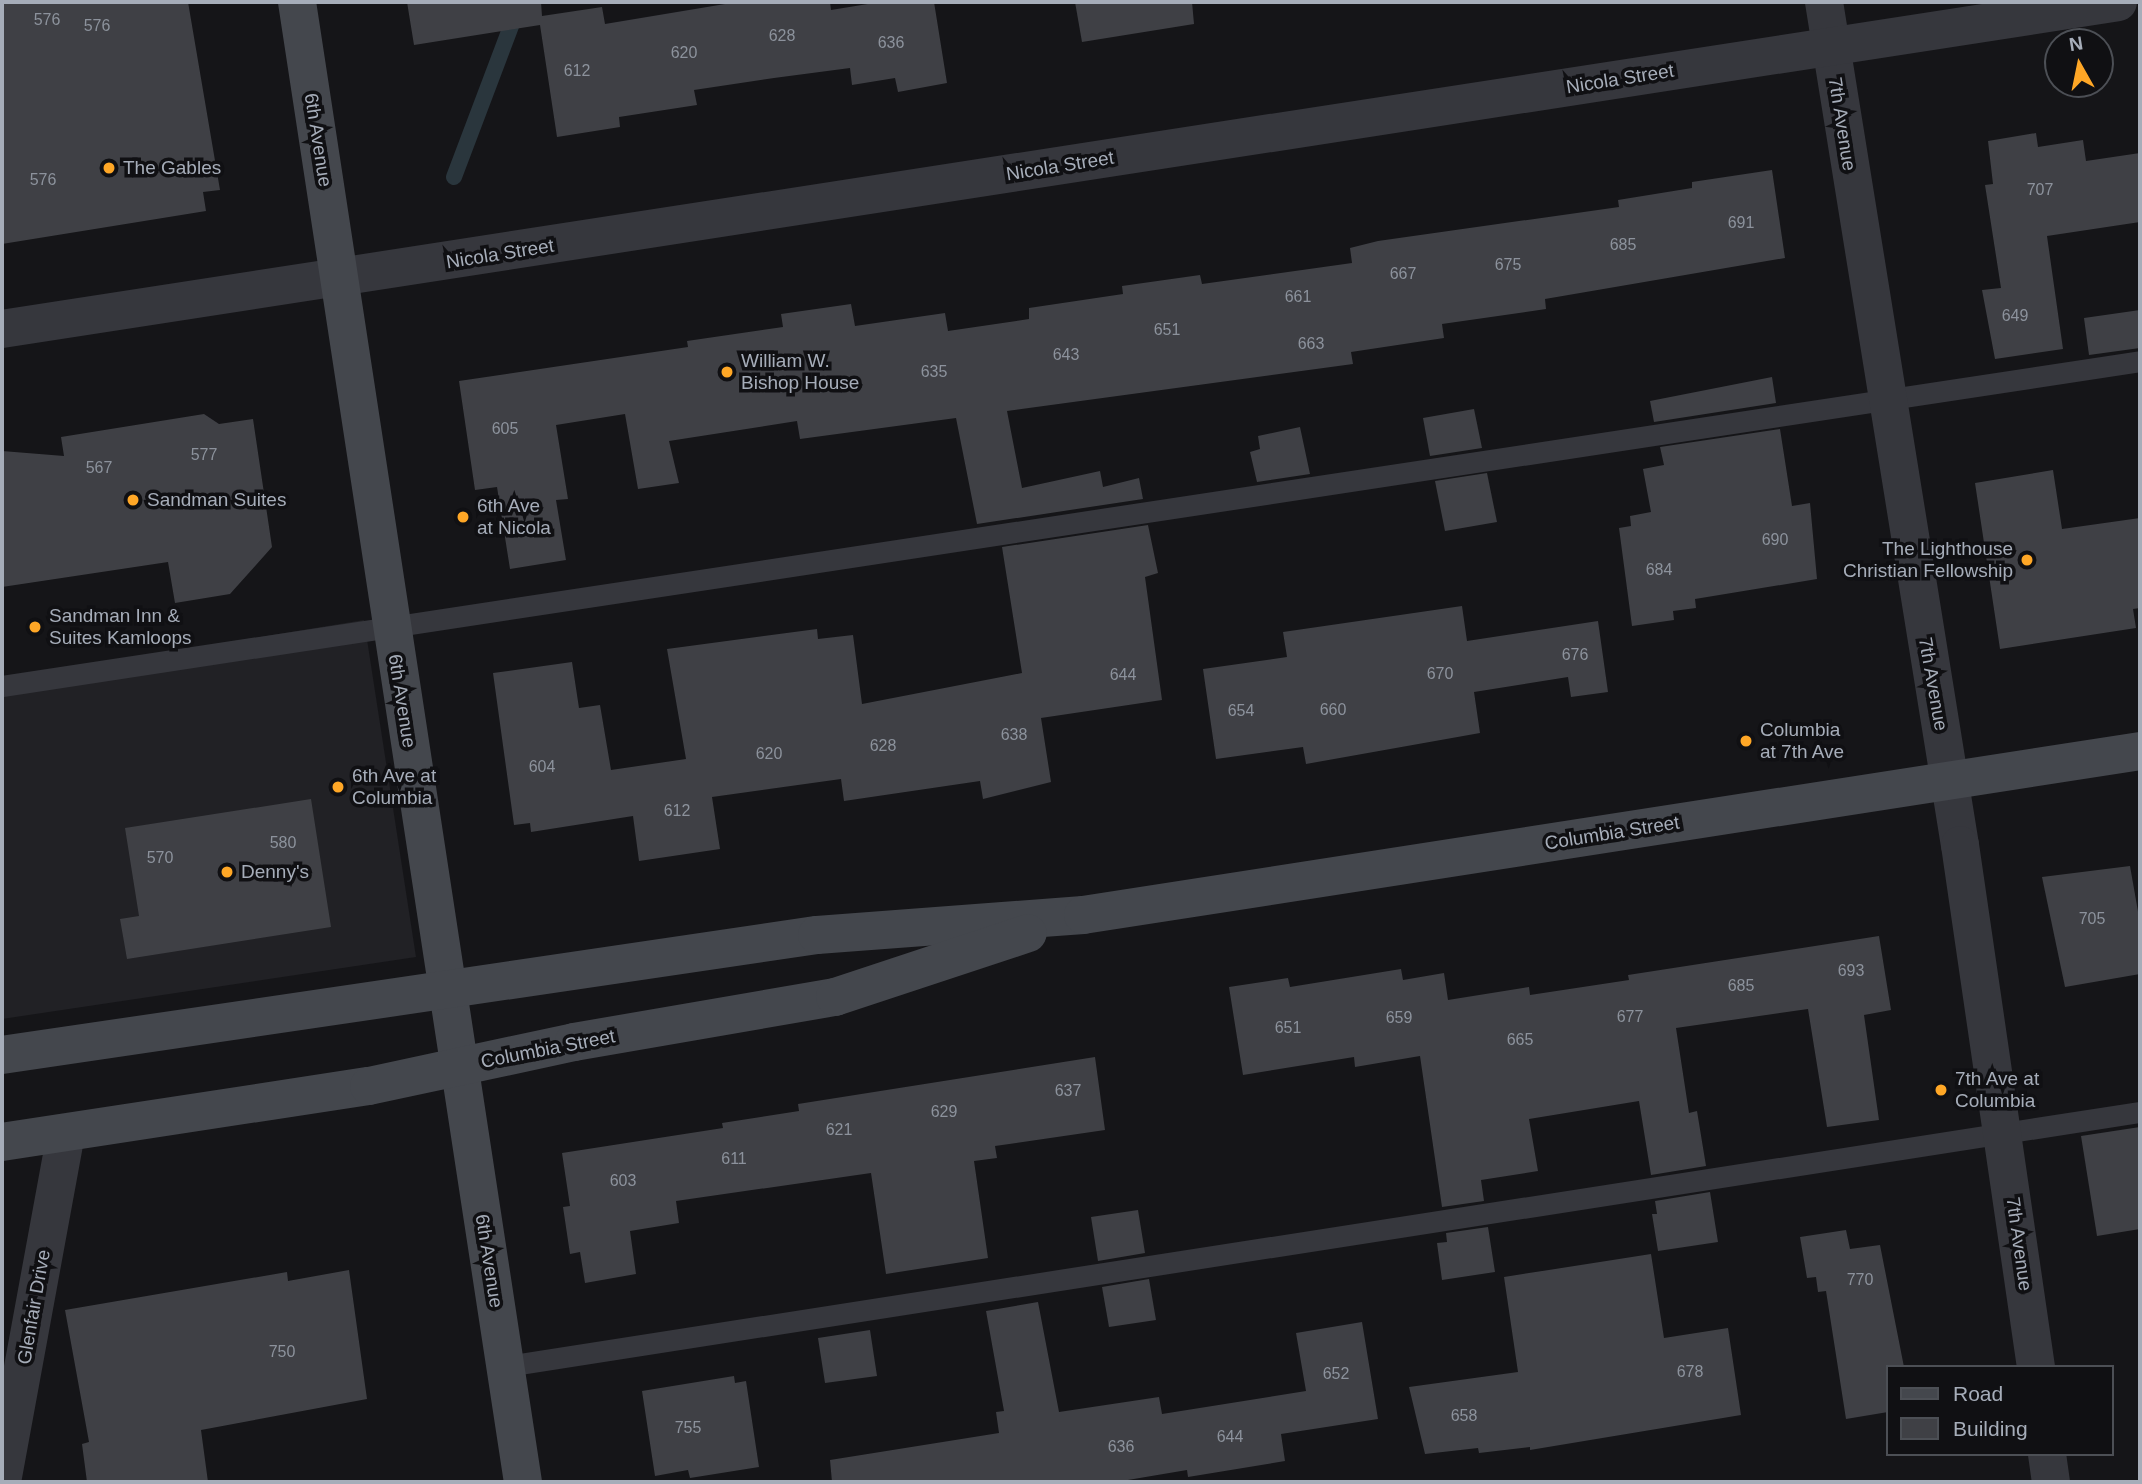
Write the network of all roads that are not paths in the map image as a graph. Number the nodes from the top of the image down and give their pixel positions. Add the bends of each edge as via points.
1 (297, 2) edge
2 (1824, 2) edge
3 (2118, 2) edge
4 (1831, 46) junction
5 (339, 279) junction
6 (2, 329) edge
7 (2140, 360) edge
8 (1885, 400) junction
9 (390, 627) junction
10 (2, 687) edge
11 (2140, 751) edge
12 (1950, 780) junction
13 (1083, 915) junction
14 (448, 988) junction
15 (2, 1055) edge
16 (459, 1066) junction
17 (2140, 1112) edge
18 (66, 1133) junction
19 (2005, 1133) junction
20 (2, 1142) edge
21 (2036, 1365) edge
22 (506, 1366) junction
23 (2047, 1456) edge
24 (2, 1482) edge
25 (523, 1482) edge
26 (2051, 1482) edge

1 - 5 main road, 6th Avenue
2 - 4 street, 7th Avenue
3 - 4 street, Nicola Street
4 - 5 street, Nicola Street
4 - 8 street, 7th Avenue
5 - 6 street, Nicola Street
5 - 9 main road, 6th Avenue
7 - 8 lane
8 - 9 lane
8 - 12 street, 7th Avenue
9 - 10 lane
9 - 14 main road, 6th Avenue
11 - 12 main road, Columbia Street
12 - 13 main road, Columbia Street
12 - 19 street, 7th Avenue
13 - 14 main road, Columbia Street via 817,935
13 - 16 main road, Columbia Street via 835,997
14 - 15 main road, Columbia Street
14 - 16 main road, 6th Avenue
16 - 18 main road, Columbia Street via 369,1086
16 - 22 main road, 6th Avenue
17 - 19 lane
18 - 20 main road, Columbia Street
18 - 24 street, Glenfair Drive
19 - 21 street, 7th Avenue
19 - 22 lane
22 - 25 main road, 6th Avenue
23 - 26 street

